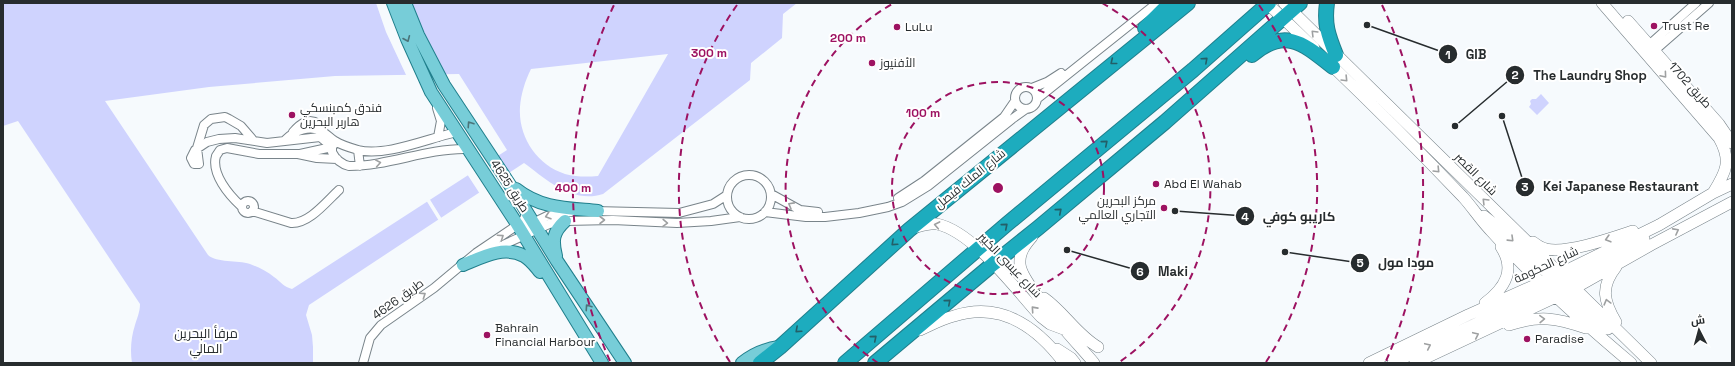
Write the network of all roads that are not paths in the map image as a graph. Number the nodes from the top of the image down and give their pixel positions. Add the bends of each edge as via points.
1 (393, 3) edge
2 (405, 3) edge
3 (1149, 3) edge
4 (1157, 3) edge
5 (1170, 3) edge
6 (1188, 3) edge
7 (1268, 3) edge
8 (1327, 3) edge
9 (1602, 3) edge
10 (1612, 3) edge
11 (1696, 3) edge
12 (1709, 3) edge
13 (1289, 9) edge
14 (1135, 45) junction
15 (1649, 52) junction
16 (1335, 61) junction
17 (424, 79) junction
18 (1032, 88) junction
19 (1038, 98) junction
20 (1015, 101) junction
21 (437, 107) junction
22 (1026, 109) junction
23 (1165, 122) junction
24 (453, 133) junction
25 (438, 137) junction
26 (253, 140) junction
27 (285, 140) junction
28 (1732, 143) edge
29 (334, 144) junction
30 (464, 149) junction
31 (358, 150) junction
32 (298, 154) junction
33 (337, 159) junction
34 (476, 161) junction
35 (360, 166) junction
36 (508, 182) junction
37 (1732, 184) edge
38 (339, 190) dead end
39 (1713, 193) junction
40 (771, 194) junction
41 (727, 195) junction
42 (1732, 202) edge
43 (1470, 206) junction
44 (525, 209) junction
45 (598, 211) junction
46 (765, 212) junction
47 (1676, 215) junction
48 (740, 217) junction
49 (565, 221) junction
50 (535, 225) junction
51 (1659, 225) junction
52 (1038, 228) junction
53 (1512, 228) junction
54 (520, 229) junction
55 (908, 230) junction
56 (1490, 231) junction
57 (979, 248) junction
58 (557, 261) junction
59 (993, 264) junction
60 (1618, 264) junction
61 (463, 265) junction
62 (555, 285) junction
63 (1558, 285) junction
64 (1032, 290) junction
65 (1468, 315) junction
66 (1490, 328) junction
67 (1590, 329) junction
68 (1066, 330) junction
69 (910, 335) junction
70 (1625, 336) junction
71 (1051, 346) junction
72 (780, 347) junction
73 (1098, 347) dead end
74 (363, 363) edge
75 (602, 363) edge
76 (625, 363) edge
77 (742, 363) edge
78 (760, 363) edge
79 (845, 363) edge
80 (875, 363) edge
81 (1064, 363) edge
82 (1075, 363) edge
83 (1094, 363) edge
84 (1368, 363) edge
85 (1393, 363) edge
86 (1415, 363) edge
87 (1631, 363) edge
88 (1650, 363) edge

1 -> 17 main road, طريق 4625
36 -> 2 main road, طريق 4625 via 444,85 418,35
3 - 18 street via 1060,74
4 - 19 street
5 - 14 highway via 1148,25
6 - 14 highway, شارع الملك فيصل
7 - 13 main road, شارع القصر
57 -> 7 highway via 1193,70
8 - 16 highway via 1327,34
9 - 15 main road, طريق 1702
10 - 15 main road, طريق 1702
11 - 15 street
12 - 15 street
13 - 16 main road, شارع القصر
13 - 23 highway
14 -> 55 highway, شارع الملك فيصل
15 - 28 main road, طريق 1702 via 1719,124
15 -> 39 main road, طريق 1702 via 1715,131 1723,145 1727,160 1726,169
16 - 23 highway via 1304,45 1287,40 1263,45 1204,97
16 -> 43 main road, شارع القصر
53 -> 16 main road, شارع القصر
17 - 21 street via 426,89
17 - 34 main road, طريق 4625
18 - 19 street
18 - 20 street via 1025,86 1019,89 1015,94
19 - 22 street via 1036,105
20 - 22 street
20 -> 40 street via 1004,118 912,190 887,202 859,209 815,212 800,210
21 - 24 street
21 - 25 street via 441,121
22 - 46 street via 928,186 902,202 874,211 825,217
52 -> 23 highway
24 - 25 street
24 - 30 street
25 - 31 street via 391,149
26 - 26 street via 219,139 197,148 204,125 214,118 225,117 233,121
26 - 27 street via 267,143
27 - 29 street via 320,137
27 - 29 street via 292,132 310,128 320,130
29 - 31 street
29 - 32 street
29 - 33 street via 332,152
30 - 34 street
35 -> 30 street via 443,150
31 - 35 street
32 - 33 street
32 - 38 street via 259,154 227,148 218,153 215,160 216,170 224,186 241,206 245,201 250,201 254,206 252,211 291,223 305,220
33 - 35 street via 346,165
34 - 54 main road, طريق 4625
36 - 44 main road, طريق 4625
36 - 45 main road via 529,199 546,205
37 - 39 main road, شارع الحكومة
39 - 47 main road, شارع الحكومة
40 - 41 street via 764,181 749,175 734,181
40 - 46 street via 770,204
41 - 45 street via 713,204 679,213
41 - 48 street via 731,210
60 -> 42 main road, شارع الحكومة
43 - 56 main road, شارع القصر
43 -> 63 main road via 1498,227
44 - 50 main road, طريق 4625
44 - 54 street, طريق 4626
45 -> 50 street via 554,214
46 - 48 street via 751,219
47 - 51 main road, شارع الحكومة
47 - 63 main road via 1658,231
49 -> 48 street via 677,223
49 - 50 street
49 - 58 main road via 556,230 553,240
50 - 54 street, طريق 4626
50 - 58 main road, طريق 4625
51 -> 53 main road via 1560,250 1538,246
51 - 63 main road, شارع الحكومة
52 - 59 highway
52 - 64 main road, شارع عيسى الكبير via 1024,246 1020,263 1022,273
53 - 63 main road, شارع القصر
54 - 61 street, طريق 4626
61 -> 54 street, طريق 4626 via 476,253 506,234
54 - 62 main road, طريق 4625
57 -> 55 main road, شارع عيسى الكبير via 961,235 937,224
55 -> 72 highway, شارع الملك فيصل
56 - 63 main road, شارع القصر
56 - 65 main road via 1508,262 1506,280 1498,293
57 - 59 main road, شارع عيسى الكبير
79 -> 57 highway
76 -> 58 main road, طريق 4625
68 -> 59 main road, شارع عيسى الكبير via 1050,324 1041,317
69 -> 59 highway
60 - 63 main road, شارع الحكومة
70 -> 60 main road via 1610,313 1605,292 1608,276
61 - 62 main road via 499,252 516,253 530,261
74 -> 61 street, طريق 4626 via 370,338 378,327
62 - 75 main road, طريق 4625
63 - 65 main road, شارع الحكومة
63 - 66 main road, شارع الحكومة
63 - 67 main road, شارع القصر
63 - 70 main road, شارع القصر
85 -> 63 main road
63 - 88 main road
64 - 68 main road, شارع عيسى الكبير
64 - 73 main road via 1057,307 1086,339
65 - 84 main road, شارع الحكومة
66 -> 67 main road via 1524,321 1558,319
86 -> 66 main road, شارع الحكومة
67 - 87 main road, شارع القصر
68 - 83 main road, شارع عيسى الكبير
69 - 71 main road via 955,315 979,311 1019,322 1031,328
69 - 80 highway
70 - 88 main road, شارع القصر
71 - 81 main road
71 - 82 main road
72 - 77 main road via 757,354
72 - 78 highway, شارع الملك فيصل

